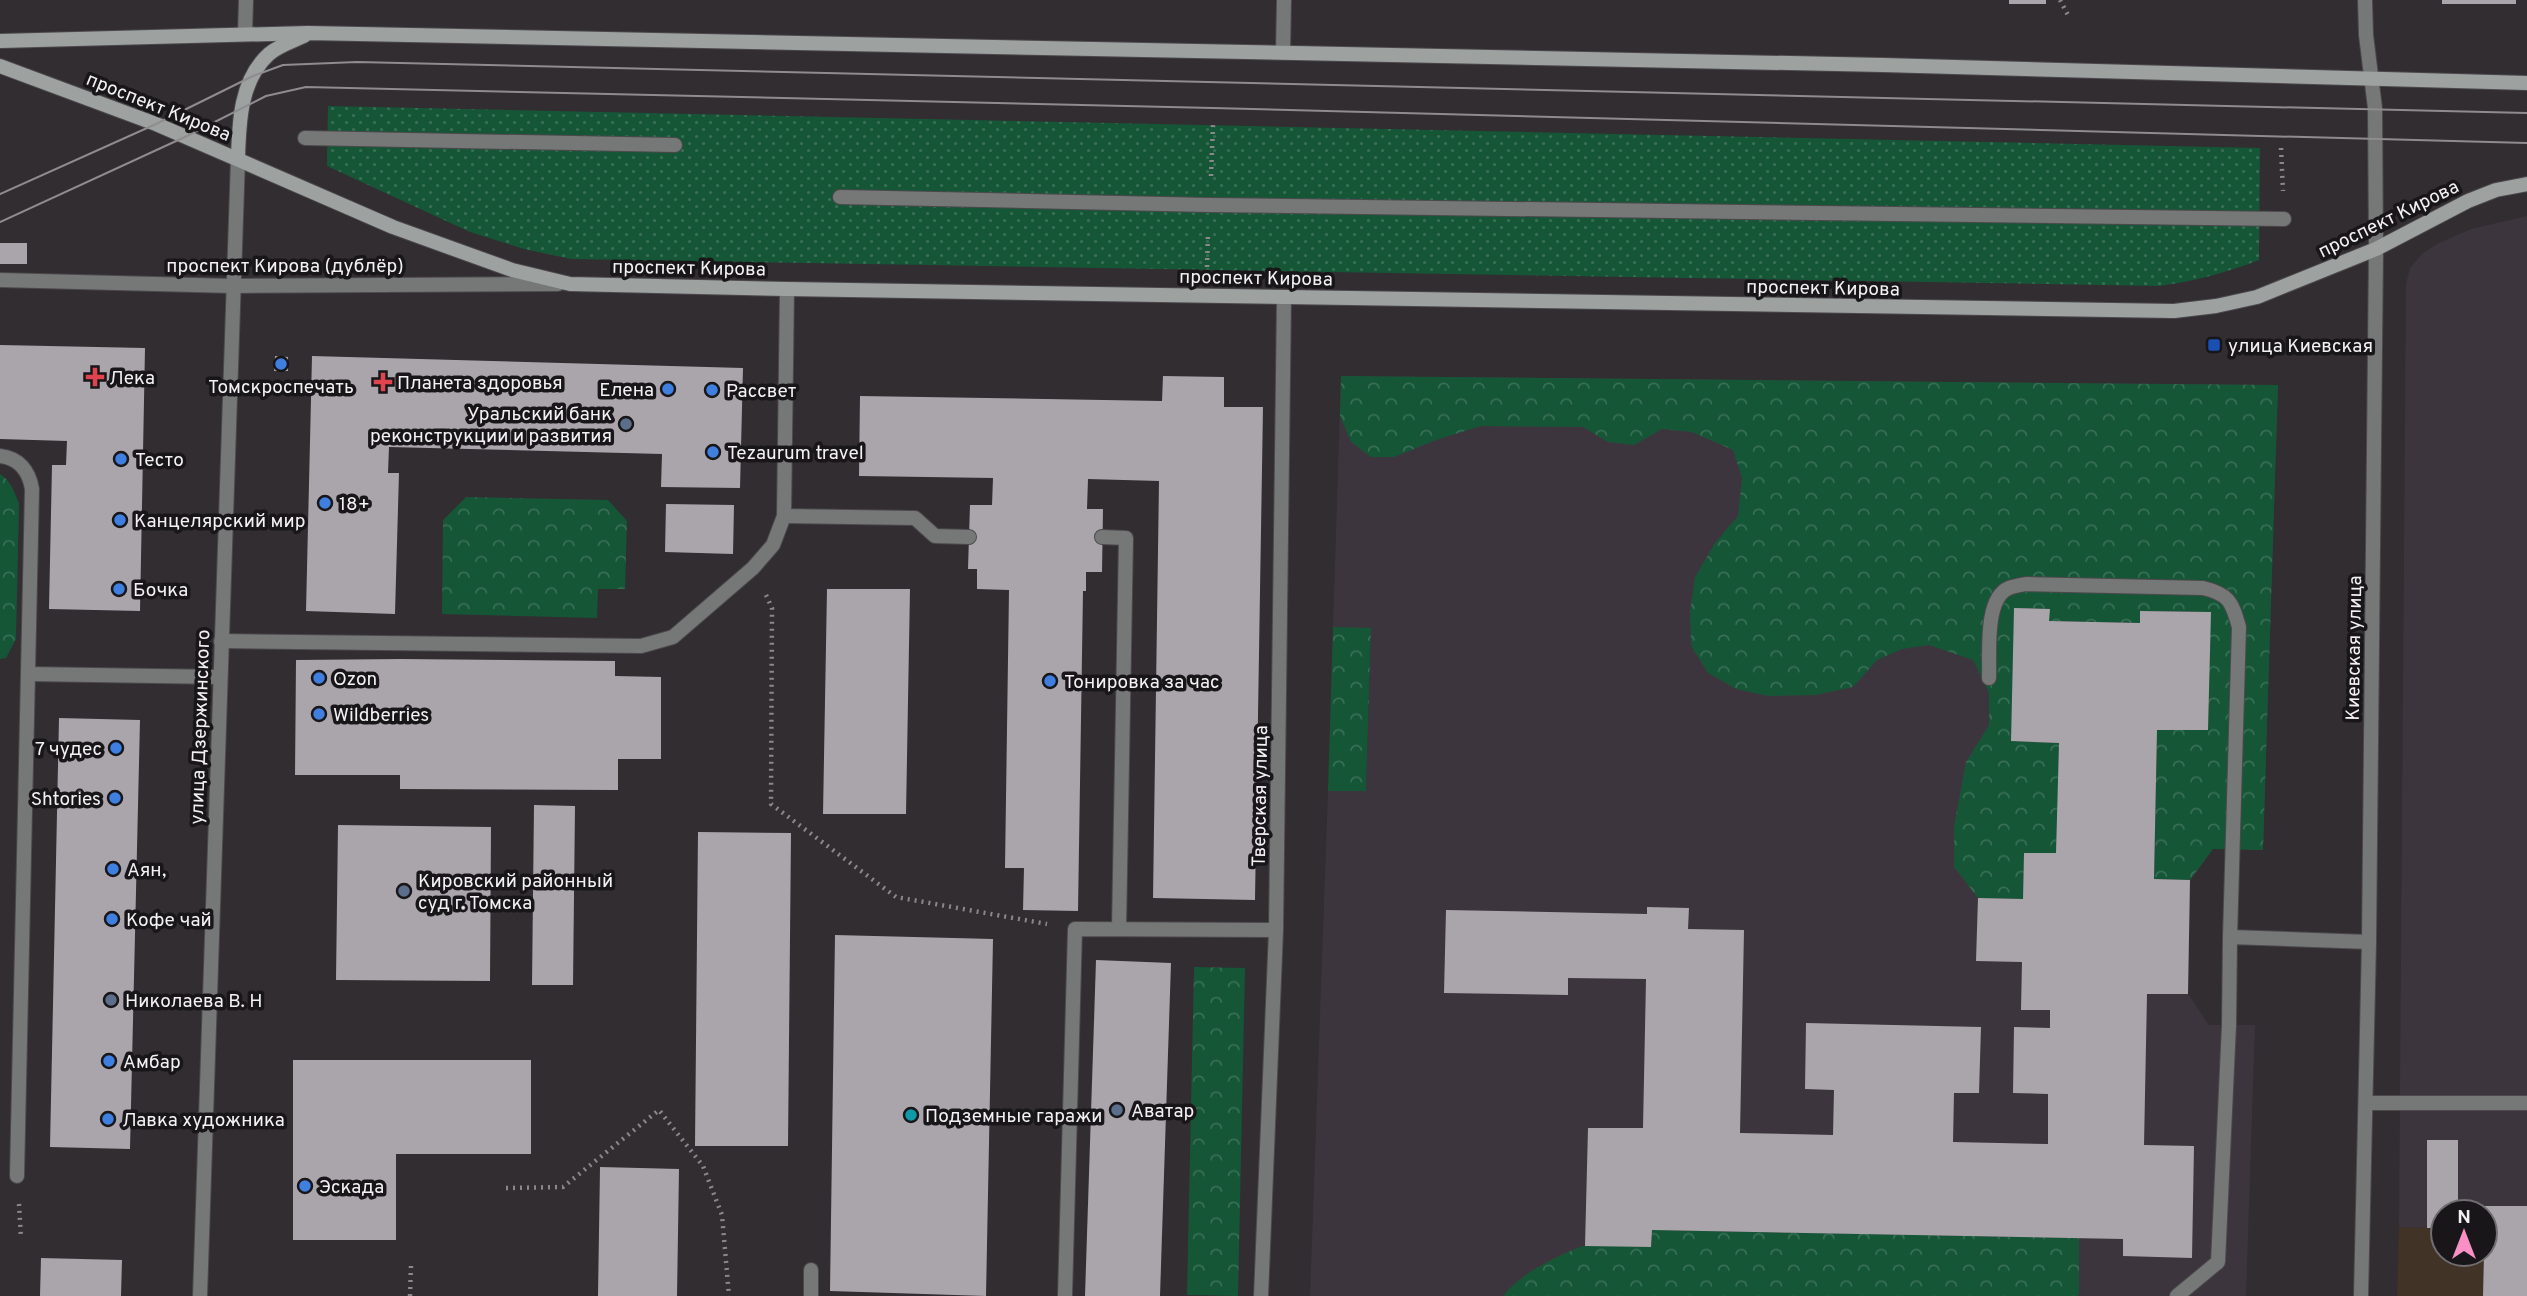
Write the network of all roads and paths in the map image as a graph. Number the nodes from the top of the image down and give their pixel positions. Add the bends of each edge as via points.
1 (246, 0) edge
2 (1284, 0) edge
3 (2060, 0) edge
4 (2365, 0) edge
5 (2068, 15) dead end
6 (308, 33) junction
7 (245, 34) junction
8 (0, 41) edge
9 (1283, 52) junction
10 (0, 66) edge
11 (2371, 78) junction
12 (2527, 83) edge
13 (305, 138) dead end
14 (675, 145) dead end
15 (238, 159) junction
16 (2527, 184) edge
17 (839, 197) dead end
18 (2284, 219) dead end
19 (2376, 250) junction
20 (0, 280) edge
21 (570, 284) junction
22 (233, 286) junction
23 (787, 289) junction
24 (1284, 297) junction
25 (0, 456) edge
26 (784, 516) junction
27 (969, 537) dead end
28 (1102, 537) dead end
29 (753, 568) junction
30 (221, 641) junction
31 (29, 674) junction
32 (220, 677) junction
33 (1989, 678) dead end
34 (1075, 929) junction
35 (1119, 929) junction
36 (1276, 930) junction
37 (2230, 937) junction
38 (2369, 942) junction
39 (2366, 1103) junction
40 (2527, 1103) edge
41 (17, 1176) joint
42 (506, 1188) dead end
43 (22, 1238) dead end
44 (411, 1265) dead end
45 (811, 1270) dead end
46 (200, 1296) edge
47 (410, 1296) edge
48 (729, 1296) edge
49 (811, 1296) edge
50 (1065, 1296) edge
51 (1261, 1296) edge
52 (2177, 1296) edge
53 (2361, 1296) edge

1 - 7 street
2 - 9 street
3 - 5 path
4 - 11 street, Киевская улица
6 - 7 main road, проспект Кирова
6 - 9 main road, проспект Кирова
6 - 15 main road via 270,54 253,76 242,107
7 - 8 main road, проспект Кирова
9 - 11 main road, проспект Кирова
10 - 15 main road, проспект Кирова
11 - 12 main road, проспект Кирова
11 - 19 street, Киевская улица
13 - 14 street
15 - 21 main road, проспект Кирова via 393,227 512,270
15 - 22 street, улица Дзержинского
16 - 19 main road, проспект Кирова via 2468,201
17 - 18 street
19 - 24 main road, проспект Кирова via 2257,298 2174,311
19 - 38 street, Киевская улица
20 - 22 street, проспект Кирова (дублёр)
21 - 22 street, проспект Кирова (дублёр)
21 - 23 main road, проспект Кирова
22 - 30 street, улица Дзержинского
23 - 24 main road, проспект Кирова
23 - 26 street
24 - 36 street, Тверская улица
25 - 31 street via 18,461 32,489
26 - 27 street via 915,518 935,536
26 - 29 street via 773,545
28 - 35 street via 1126,538
29 - 30 street via 673,637 641,646
29 - 34 path via 772,608 771,804 896,897
30 - 32 street, улица Дзержинского
31 - 32 street
31 - 41 street
32 - 46 street, улица Дзержинского
33 - 37 street via 1992,612 1997,597 2008,588 2026,584 2135,586 2220,592 2233,607 2239,627
34 - 35 street
34 - 50 street
35 - 36 street
36 - 51 street, Тверская улица
37 - 38 street
37 - 52 street via 2218,1262
38 - 39 street, Киевская улица
39 - 40 street
39 - 53 street, Киевская улица
41 - 43 path
42 - 48 path via 563,1187 659,1110 703,1166 722,1214
44 - 47 path
45 - 49 street

